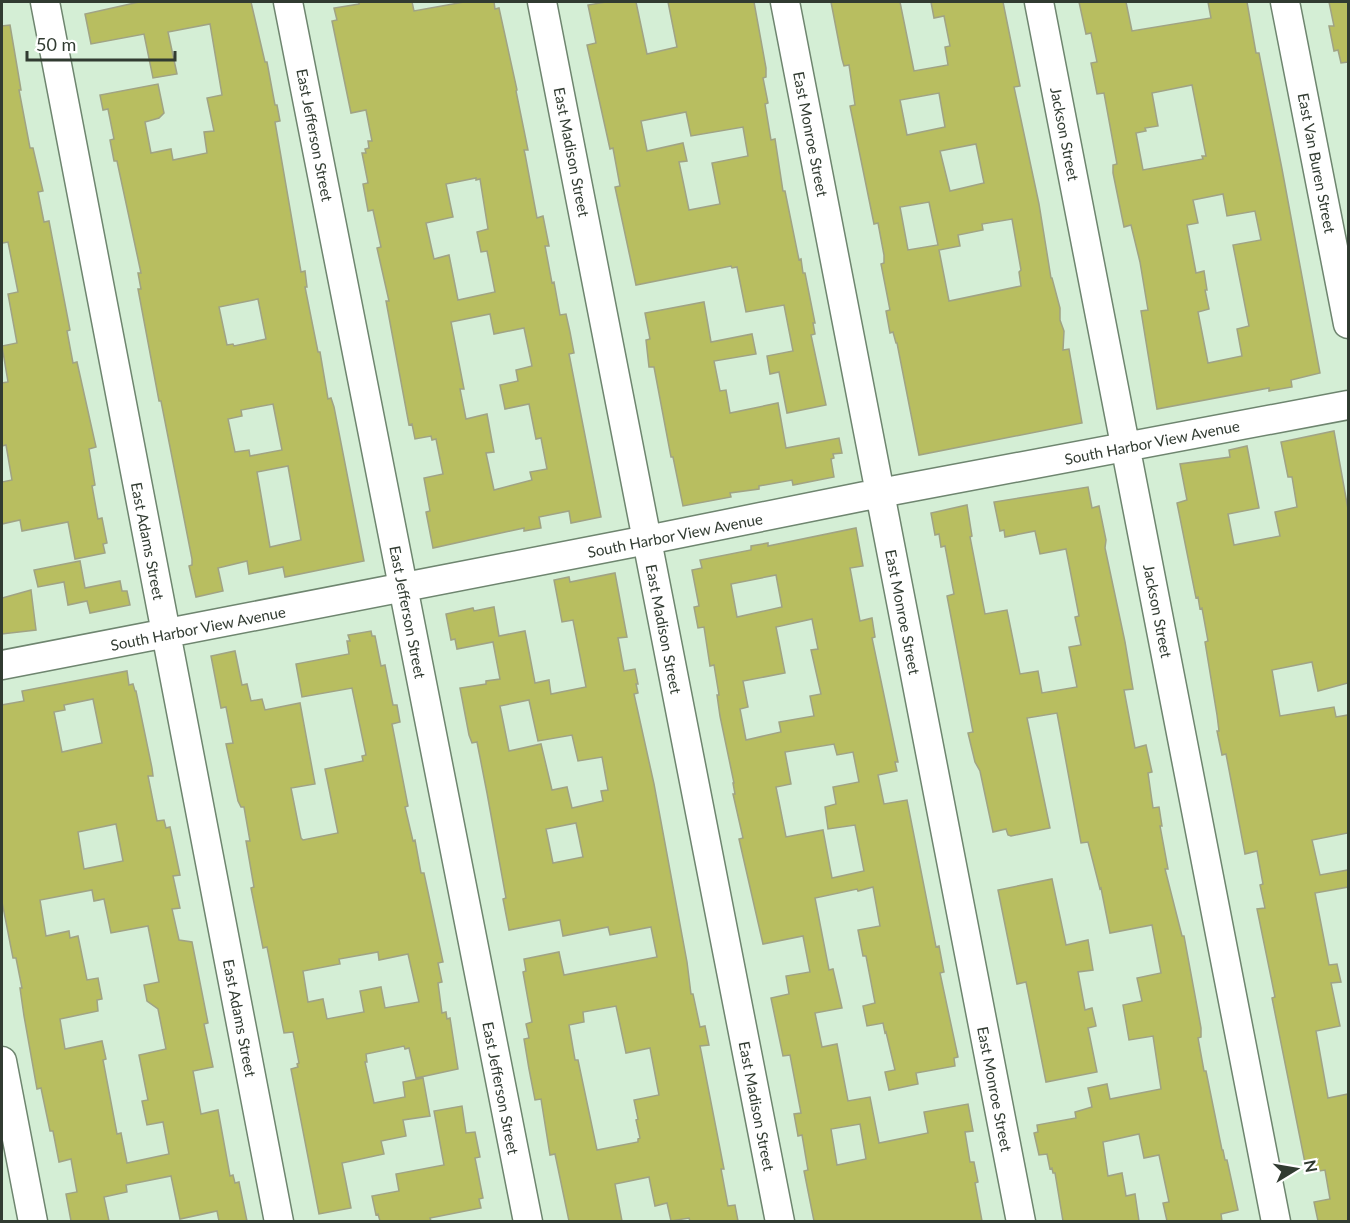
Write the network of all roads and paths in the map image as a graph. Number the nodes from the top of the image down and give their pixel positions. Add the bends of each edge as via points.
1 (45, 2) edge
2 (288, 2) edge
3 (542, 2) edge
4 (785, 2) edge
5 (1039, 2) edge
6 (1285, 2) edge
7 (1348, 324) edge
8 (1348, 405) edge
9 (1126, 448) junction
10 (880, 493) junction
11 (647, 540) junction
12 (403, 588) junction
13 (166, 634) junction
14 (2, 665) edge
15 (2, 1061) edge
16 (33, 1221) edge
17 (279, 1221) edge
18 (528, 1221) edge
19 (780, 1221) edge
20 (1021, 1221) edge
21 (1276, 1221) edge

1 - 13 street, East Adams Street
2 - 12 street, East Jefferson Street
3 - 11 street, East Madison Street
4 - 10 street, East Monroe Street
5 - 9 street, Jackson Street
6 - 7 street, East Van Buren Street
8 - 9 street, South Harbor View Avenue
9 - 10 street, South Harbor View Avenue
9 - 21 street, Jackson Street
10 - 11 street, South Harbor View Avenue
10 - 20 street, East Monroe Street
11 - 12 street, South Harbor View Avenue
11 - 19 street, East Madison Street
12 - 13 street, South Harbor View Avenue
12 - 18 street, East Jefferson Street
13 - 14 street, South Harbor View Avenue
13 - 17 street, East Adams Street
15 - 16 street

